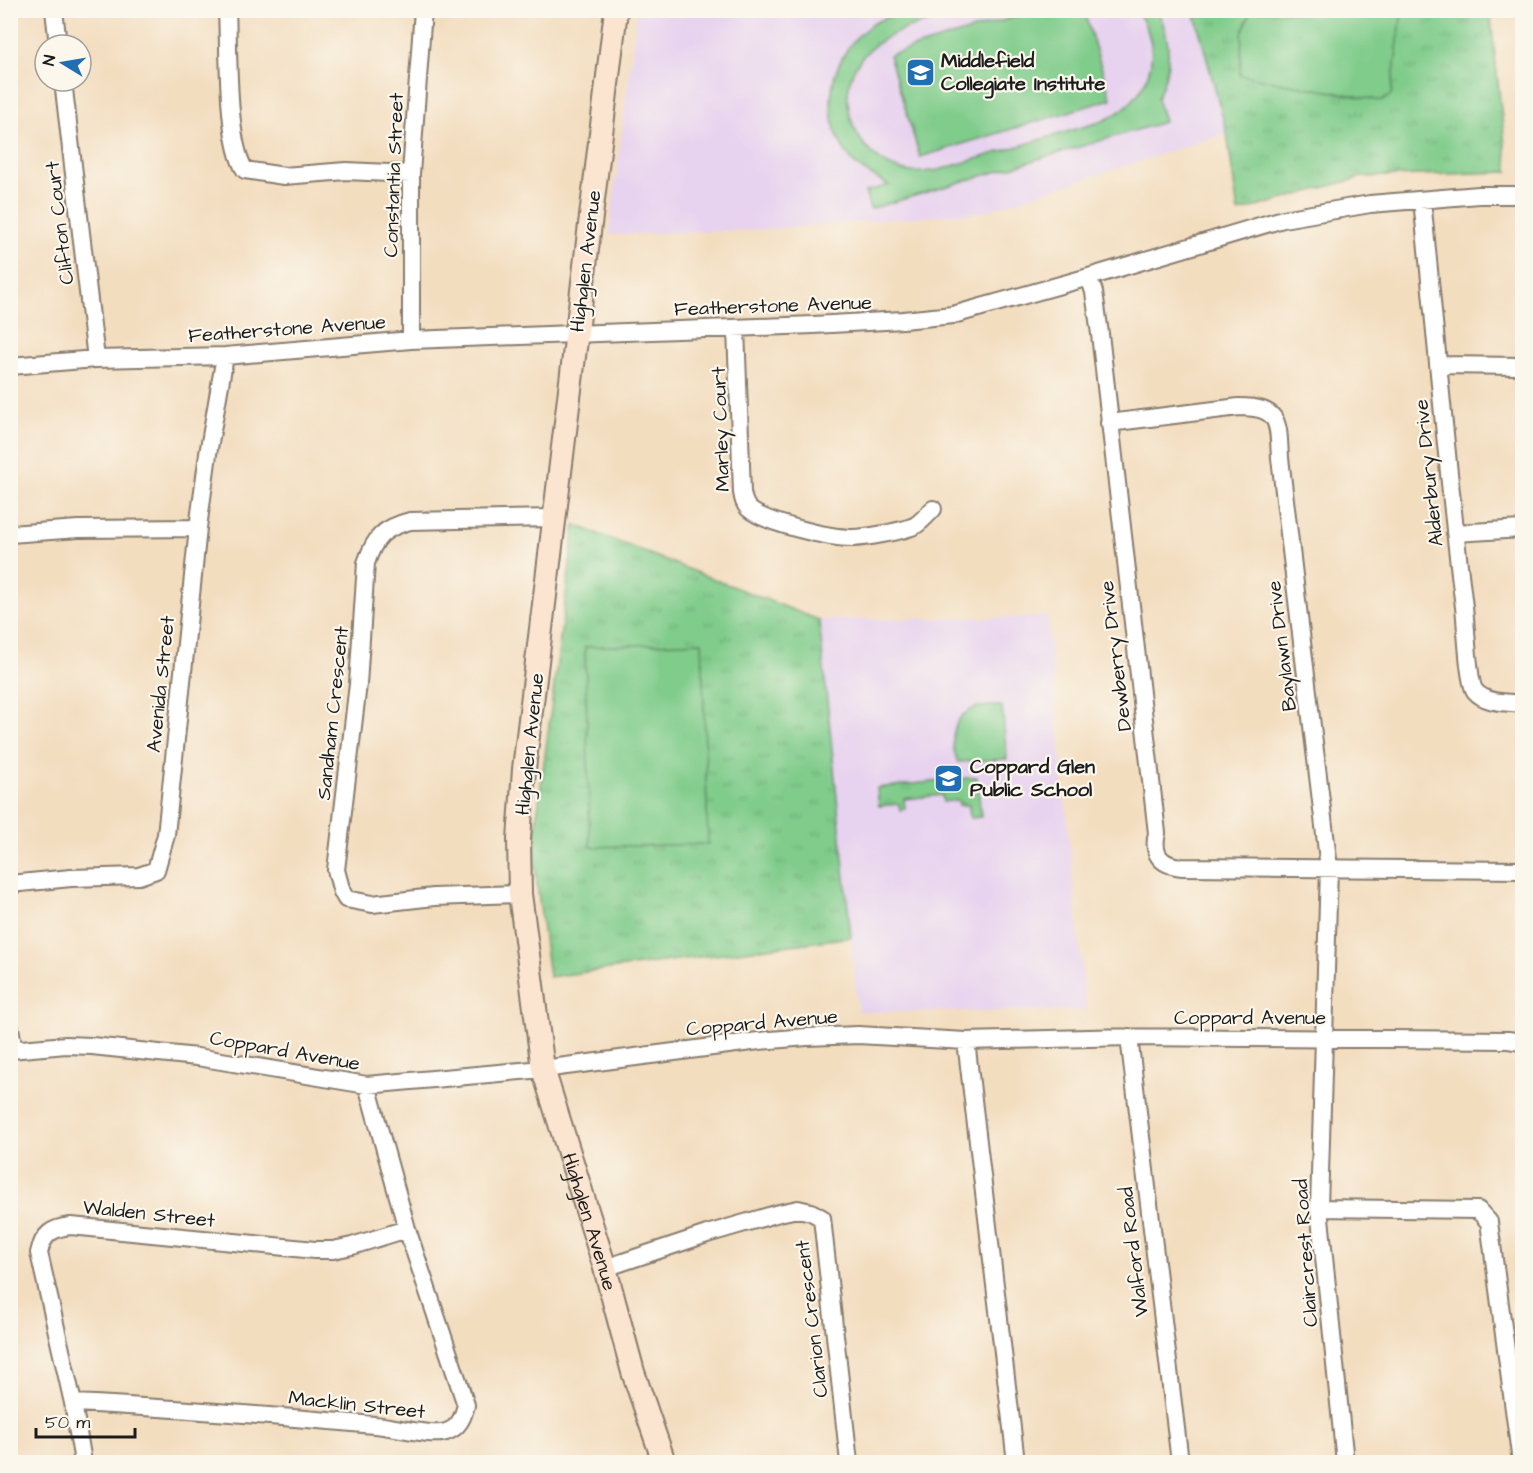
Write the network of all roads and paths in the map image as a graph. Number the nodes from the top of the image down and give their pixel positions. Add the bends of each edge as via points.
1 (54, 10) edge
2 (227, 10) edge
3 (423, 10) edge
4 (616, 10) edge
5 (57, 33) edge
6 (64, 93) edge
7 (411, 174) junction
8 (1522, 195) edge
9 (1422, 200) junction
10 (1089, 277) junction
11 (736, 328) junction
12 (576, 333) junction
13 (411, 340) junction
14 (225, 356) junction
15 (96, 359) junction
16 (1438, 365) junction
17 (10, 366) edge
18 (1522, 366) edge
19 (1109, 423) junction
20 (933, 509) dead end
21 (554, 518) junction
22 (198, 528) junction
23 (1522, 529) edge
24 (1455, 532) junction
25 (10, 534) edge
26 (1522, 704) edge
27 (1329, 868) junction
28 (1522, 870) edge
29 (10, 884) edge
30 (520, 894) junction
31 (10, 1028) edge
32 (1129, 1037) junction
33 (1325, 1039) junction
34 (966, 1041) junction
35 (1522, 1042) edge
36 (12, 1050) edge
37 (543, 1069) junction
38 (367, 1085) junction
39 (1319, 1208) junction
40 (407, 1229) junction
41 (605, 1269) junction
42 (74, 1403) junction
43 (83, 1462) edge
44 (664, 1462) edge
45 (849, 1462) edge
46 (1016, 1462) edge
47 (1180, 1462) edge
48 (1345, 1462) edge
49 (1521, 1462) edge

1 - 5 street
2 - 7 street via 233,131 238,160 245,170 284,176 346,171
3 - 7 street, Constantia Street
4 - 12 street, Highglen Avenue
6 - 15 street, Clifton Court
7 - 13 street, Constantia Street
8 - 9 street, Featherstone Avenue
9 - 10 street, Featherstone Avenue via 1370,204 1283,219
9 - 16 street, Alderbury Drive
10 - 11 street, Featherstone Avenue via 953,315
10 - 19 street, Dewberry Drive via 1100,334
11 - 12 street, Featherstone Avenue
11 - 20 street, Marley Court via 742,492 750,510 801,529 852,538 915,525
12 - 13 street, Featherstone Avenue
12 - 21 street, Highglen Avenue
13 - 14 street, Featherstone Avenue
14 - 15 street, Featherstone Avenue
14 - 22 street, Avenida Street
15 - 17 street, Featherstone Avenue
16 - 18 street
16 - 24 street, Alderbury Drive
19 - 27 street, Dewberry Drive via 1157,833 1154,844 1160,858 1168,866 1182,867
19 - 27 street, Baylawn Drive via 1257,407 1271,414 1279,428
21 - 30 street, Highglen Avenue via 524,769
21 - 30 street, Sandham Crescent via 410,521 388,529 372,546 366,563 358,684 336,870 346,899 372,904
22 - 25 street
22 - 29 street, Avenida Street via 166,835 156,870 139,876
23 - 24 street
24 - 26 street, Alderbury Drive via 1471,682 1475,691 1491,700
27 - 28 street
27 - 33 street, Baylawn Drive
30 - 37 street, Highglen Avenue
31 - 36 street
32 - 33 street, Coppard Avenue
32 - 34 street, Coppard Avenue
32 - 47 street, Walford Road
33 - 35 street, Coppard Avenue
33 - 39 street, Claircrest Road
34 - 37 street, Coppard Avenue via 888,1036 807,1037
34 - 46 street
36 - 38 street, Coppard Avenue via 66,1045 150,1052
37 - 38 street, Coppard Avenue
37 - 41 street, Highglen Avenue
38 - 40 street, Macklin Street
39 - 48 street, Claircrest Road
39 - 49 street via 1478,1210 1489,1222
40 - 42 street, Walden Street via 333,1250 59,1227 50,1232 39,1254
40 - 42 street, Macklin Street via 466,1405 457,1427 446,1433 197,1409
41 - 44 street, Highglen Avenue via 633,1372
41 - 45 street, Clarion Crescent via 779,1213 798,1209 822,1218
42 - 43 street, Walden Street

